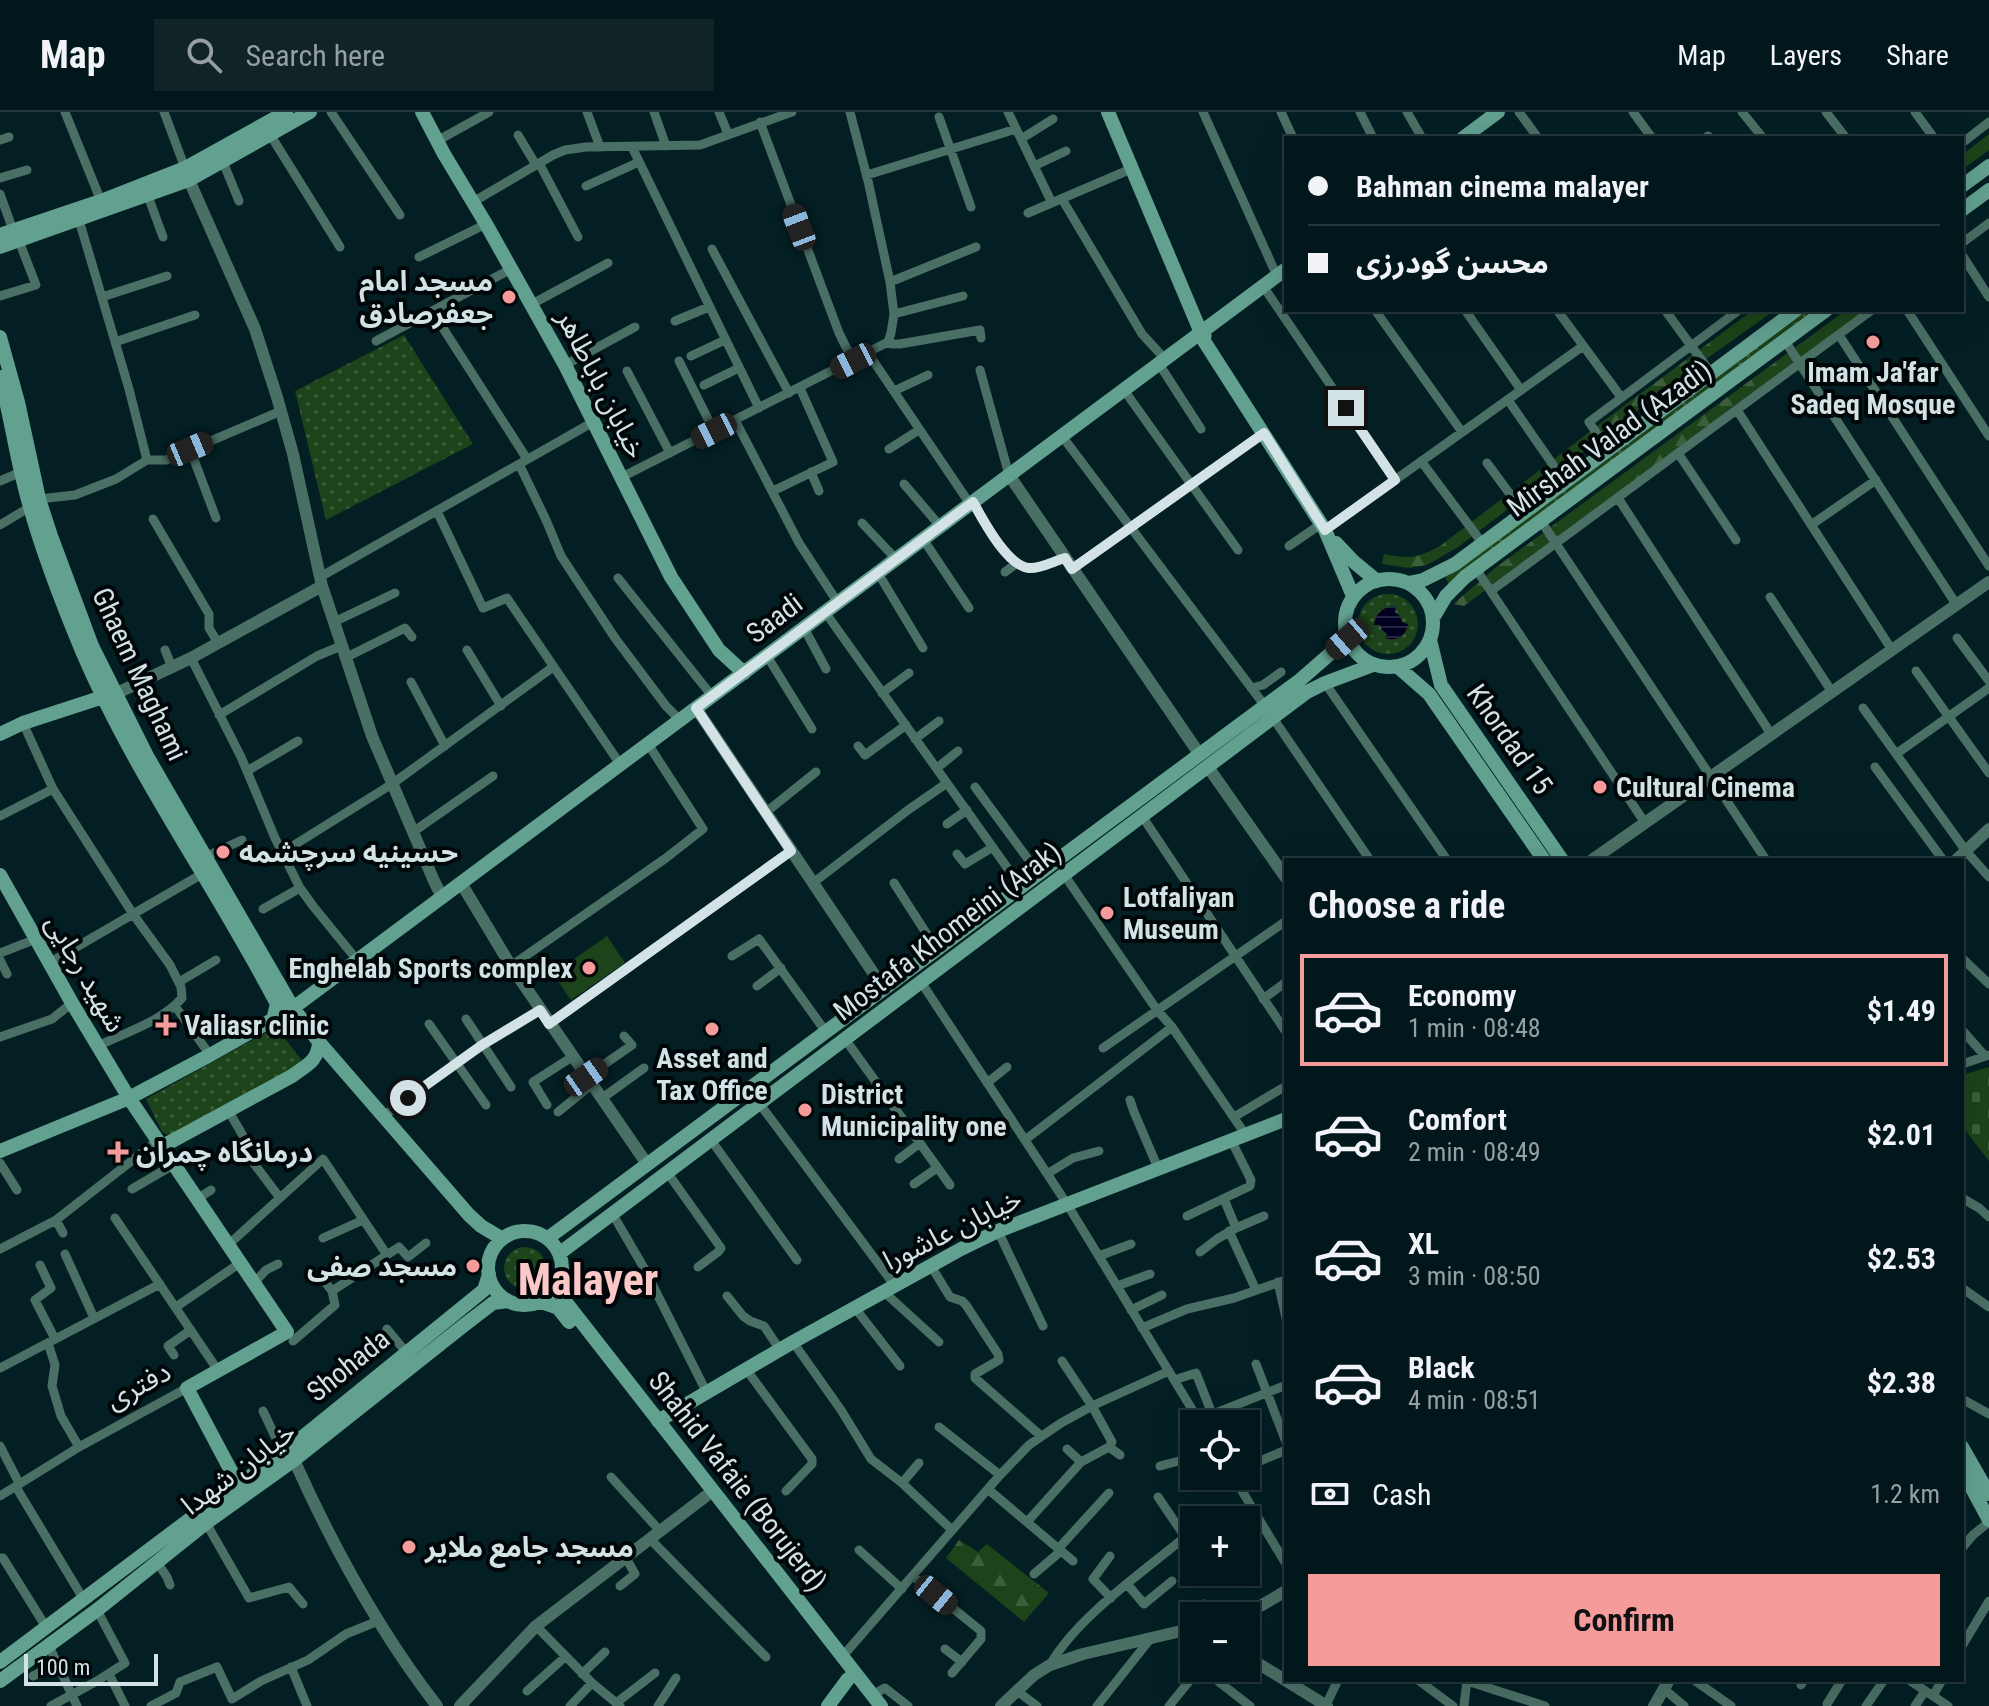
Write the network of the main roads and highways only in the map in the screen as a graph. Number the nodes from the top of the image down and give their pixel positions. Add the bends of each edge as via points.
1 (286, 112) edge
2 (310, 112) edge
3 (422, 112) edge
4 (1108, 112) edge
5 (1498, 112) edge
6 (1466, 136) edge
7 (1989, 166) edge
8 (187, 174) junction
9 (1964, 185) edge
10 (1989, 190) edge
11 (1964, 209) edge
12 (11, 235) edge
13 (0, 247) edge
14 (1282, 273) edge
15 (1823, 312) edge
16 (1785, 313) edge
17 (1205, 330) junction
18 (0, 337) edge
19 (0, 377) edge
20 (2, 394) edge
21 (22, 453) junction
22 (35, 503) junction
23 (1323, 527) junction
24 (1377, 581) junction
25 (1408, 583) junction
26 (1353, 596) junction
27 (1433, 618) junction
28 (1347, 639) junction
29 (1430, 640) junction
30 (1373, 665) junction
31 (1398, 667) junction
32 (744, 673) junction
33 (109, 695) junction
34 (1269, 712) junction
35 (0, 734) edge
36 (1204, 761) junction
37 (152, 775) junction
38 (1543, 858) edge
39 (1561, 858) edge
40 (0, 875) edge
41 (309, 996) junction
42 (293, 1008) junction
43 (273, 1020) junction
44 (315, 1036) junction
45 (129, 1098) junction
46 (1284, 1120) edge
47 (159, 1144) junction
48 (0, 1151) edge
49 (501, 1238) junction
50 (548, 1238) junction
51 (560, 1253) junction
52 (489, 1274) junction
53 (558, 1287) junction
54 (508, 1301) junction
55 (541, 1302) junction
56 (290, 1337) joint
57 (658, 1421) junction
58 (1964, 1450) edge
59 (288, 1456) junction
60 (1964, 1474) edge
61 (238, 1484) junction
62 (1989, 1494) edge
63 (1989, 1521) edge
64 (0, 1662) edge
65 (848, 1679) junction
66 (0, 1681) edge
67 (874, 1702) edge
68 (828, 1706) edge

1 - 8 main road
2 - 8 main road via 223,162
3 - 32 main road, خیابان باباطاهر via 595,421 671,577 719,650
4 - 17 main road via 1199,328
5 - 6 main road
7 - 9 main road
8 - 12 main road
8 - 12 main road via 148,196 79,220
10 - 11 main road
12 - 13 main road
14 - 17 main road, Saadi
15 - 27 main road, Mirshah Valad (Azadi) via 1476,569 1446,596
16 - 25 main road, Mirshah Valad (Azadi) via 1483,544 1455,564
17 - 23 main road via 1204,341
17 - 32 main road, Saadi
18 - 21 main road, Ghaem Maghami via 18,402
19 - 20 main road, Ghaem Maghami
20 - 21 main road, Ghaem Maghami
21 - 22 main road, Ghaem Maghami
21 - 22 main road, Ghaem Maghami via 21,472
22 - 33 main road, Ghaem Maghami
23 - 24 main road
23 - 26 main road
24 - 25 main road
24 - 26 main road
25 - 27 main road via 1427,601
26 - 28 main road via 1345,617
27 - 29 main road
28 - 30 main road via 1357,655
28 - 34 main road, Mostafa Khomeini (Arak)
29 - 31 main road via 1423,653
29 - 39 main road, Khordad 15 via 1441,685
30 - 31 main road
30 - 34 main road, Mostafa Khomeini (Arak)
31 - 38 main road, Khordad 15 via 1429,694
32 - 41 main road, Saadi
33 - 35 main road
33 - 37 main road, Ghaem Maghami
34 - 36 main road, Mostafa Khomeini (Arak)
36 - 50 main road, Mostafa Khomeini (Arak) via 1021,887
36 - 51 main road, Mostafa Khomeini (Arak) via 1065,876
37 - 42 main road, Ghaem Maghami
37 - 43 main road, Ghaem Maghami via 277,1004
40 - 45 main road, شهید رجایی
41 - 42 main road, Saadi
41 - 44 main road via 306,1012
42 - 43 main road, Saadi
42 - 44 main road, Ghaem Maghami
43 - 45 main road, Saadi
44 - 47 main road via 319,1053 311,1063
44 - 49 main road, Ghaem Maghami via 469,1215
45 - 47 main road, شهید رجایی
45 - 48 main road, Saadi
46 - 57 main road, خیابان عاشورا via 998,1231
47 - 56 main road, شهید رجایی
49 - 50 main road via 528,1231
49 - 52 main road via 490,1255
50 - 51 main road
51 - 53 main road
52 - 54 main road
52 - 59 main road, Shohada via 484,1290
53 - 55 main road
53 - 57 main road, Shahid Vafaie (Borujerd)
54 - 55 main road
54 - 59 main road, خیابان شهدا via 493,1303
55 - 65 main road, Shahid Vafaie (Borujerd) via 558,1308
56 - 61 main road, دفتری via 187,1388
57 - 67 main road, Shahid Vafaie (Borujerd)
58 - 62 main road
59 - 61 main road, Shohada
59 - 66 main road, خیابان شهدا
60 - 63 main road
61 - 64 main road, Shohada
65 - 67 main road, Shahid Vafaie (Borujerd)
65 - 68 main road

